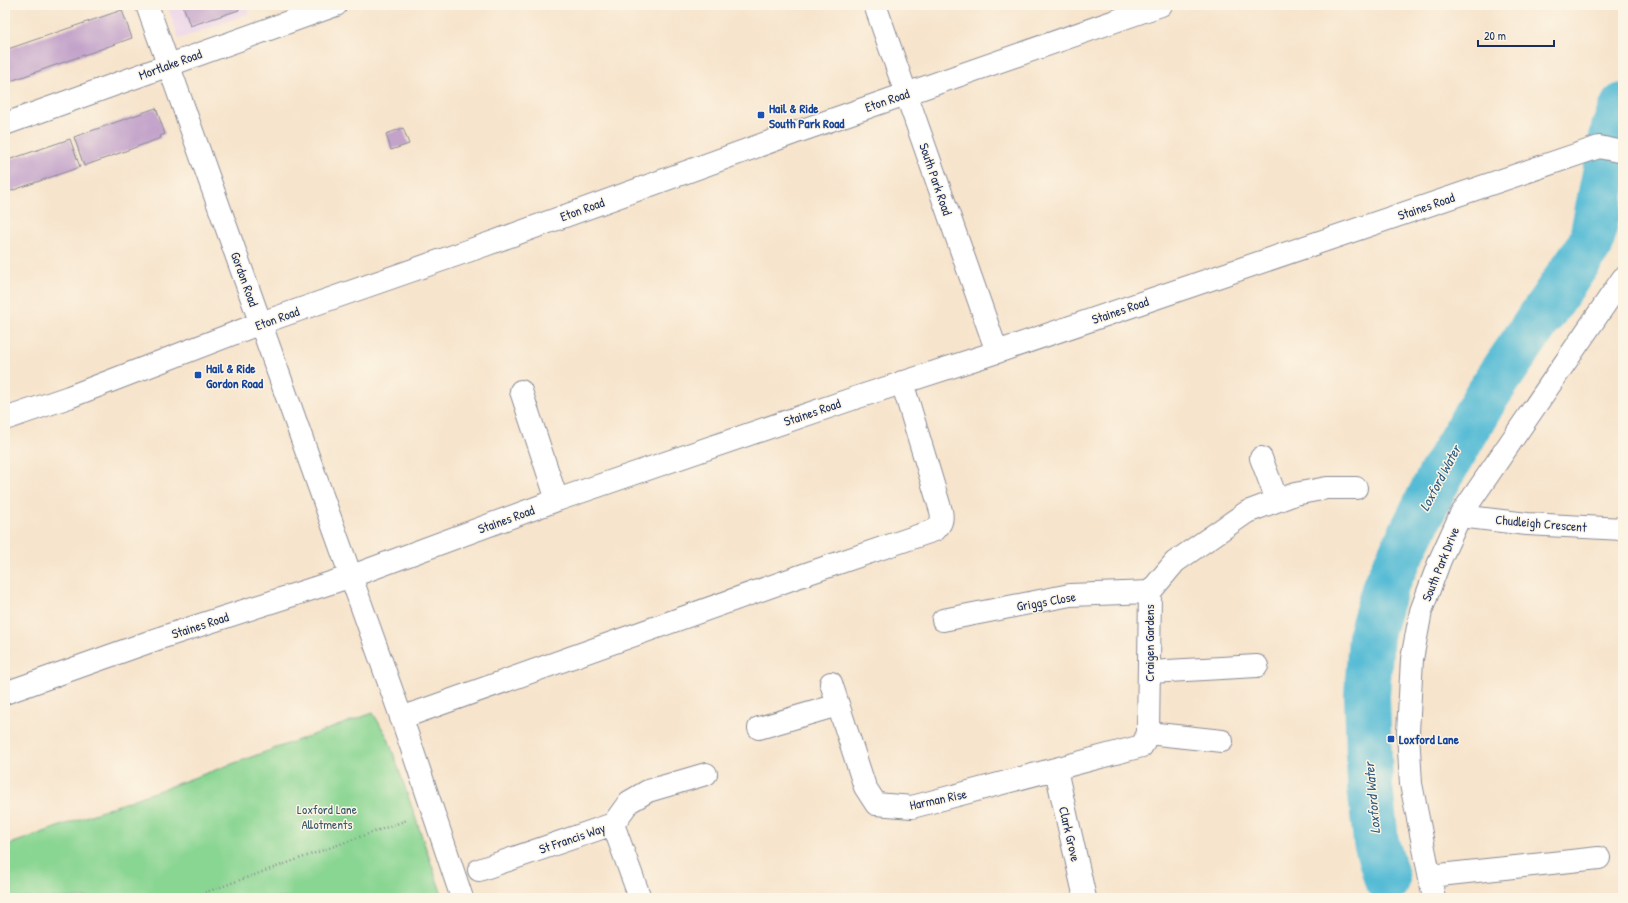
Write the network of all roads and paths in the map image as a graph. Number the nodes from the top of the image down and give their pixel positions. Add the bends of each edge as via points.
1 (147, 5) edge
2 (336, 5) edge
3 (874, 5) edge
4 (1161, 5) edge
5 (168, 64) junction
6 (906, 94) junction
7 (5, 124) edge
8 (1622, 152) edge
9 (1623, 278) edge
10 (261, 323) junction
11 (997, 352) junction
12 (902, 382) junction
13 (521, 391) dead end
14 (5, 419) edge
15 (1261, 458) dead end
16 (1356, 488) dead end
17 (557, 500) junction
18 (1277, 500) junction
19 (1460, 516) junction
20 (1623, 530) edge
21 (352, 576) junction
22 (1150, 592) junction
23 (943, 620) dead end
24 (1257, 666) dead end
25 (1150, 672) junction
26 (831, 683) dead end
27 (5, 693) edge
28 (838, 705) junction
29 (401, 718) junction
30 (759, 728) dead end
31 (1148, 733) junction
32 (1222, 741) dead end
33 (1056, 770) junction
34 (706, 774) dead end
35 (407, 820) dead end
36 (613, 824) junction
37 (1599, 858) dead end
38 (479, 870) dead end
39 (1430, 876) junction
40 (190, 898) edge
41 (462, 898) edge
42 (640, 898) edge
43 (1085, 898) edge
44 (1434, 898) edge

1 - 5 street, Gordon Road
2 - 5 street, Mortlake Road
3 - 6 street, South Park Road
4 - 6 street, Eton Road
5 - 7 street, Mortlake Road
5 - 10 street, Gordon Road
6 - 10 street, Eton Road
6 - 11 street, South Park Road
8 - 11 street, Staines Road via 1599,147
9 - 19 street, South Park Drive
10 - 14 street, Eton Road
10 - 21 street, Gordon Road
11 - 12 street, Staines Road
12 - 17 street, Staines Road
12 - 29 street via 941,511 940,525 935,530
13 - 17 street
15 - 18 street
16 - 18 street, Craigen Gardens via 1327,488
17 - 21 street, Staines Road
18 - 22 street, Craigen Gardens via 1247,512 1175,562
19 - 20 street, Chudleigh Crescent via 1527,524
19 - 39 street, South Park Drive via 1421,611 1412,659 1408,732 1411,784
21 - 27 street, Staines Road via 163,637
21 - 29 street, Gordon Road
22 - 23 street, Griggs Close via 1070,595
22 - 25 street, Craigen Gardens
24 - 25 street
25 - 31 street, Craigen Gardens
26 - 28 street, Harman Rise
28 - 30 street
28 - 33 street, Harman Rise via 865,787 876,804 912,807
29 - 41 street, Gordon Road
31 - 32 street
31 - 33 street via 1142,746
33 - 43 street, Clark Grove
34 - 36 street via 648,791 628,802
35 - 40 path
36 - 38 street, St Francis Way
36 - 42 street, St Francis Way
37 - 39 street
39 - 44 street, South Park Drive

